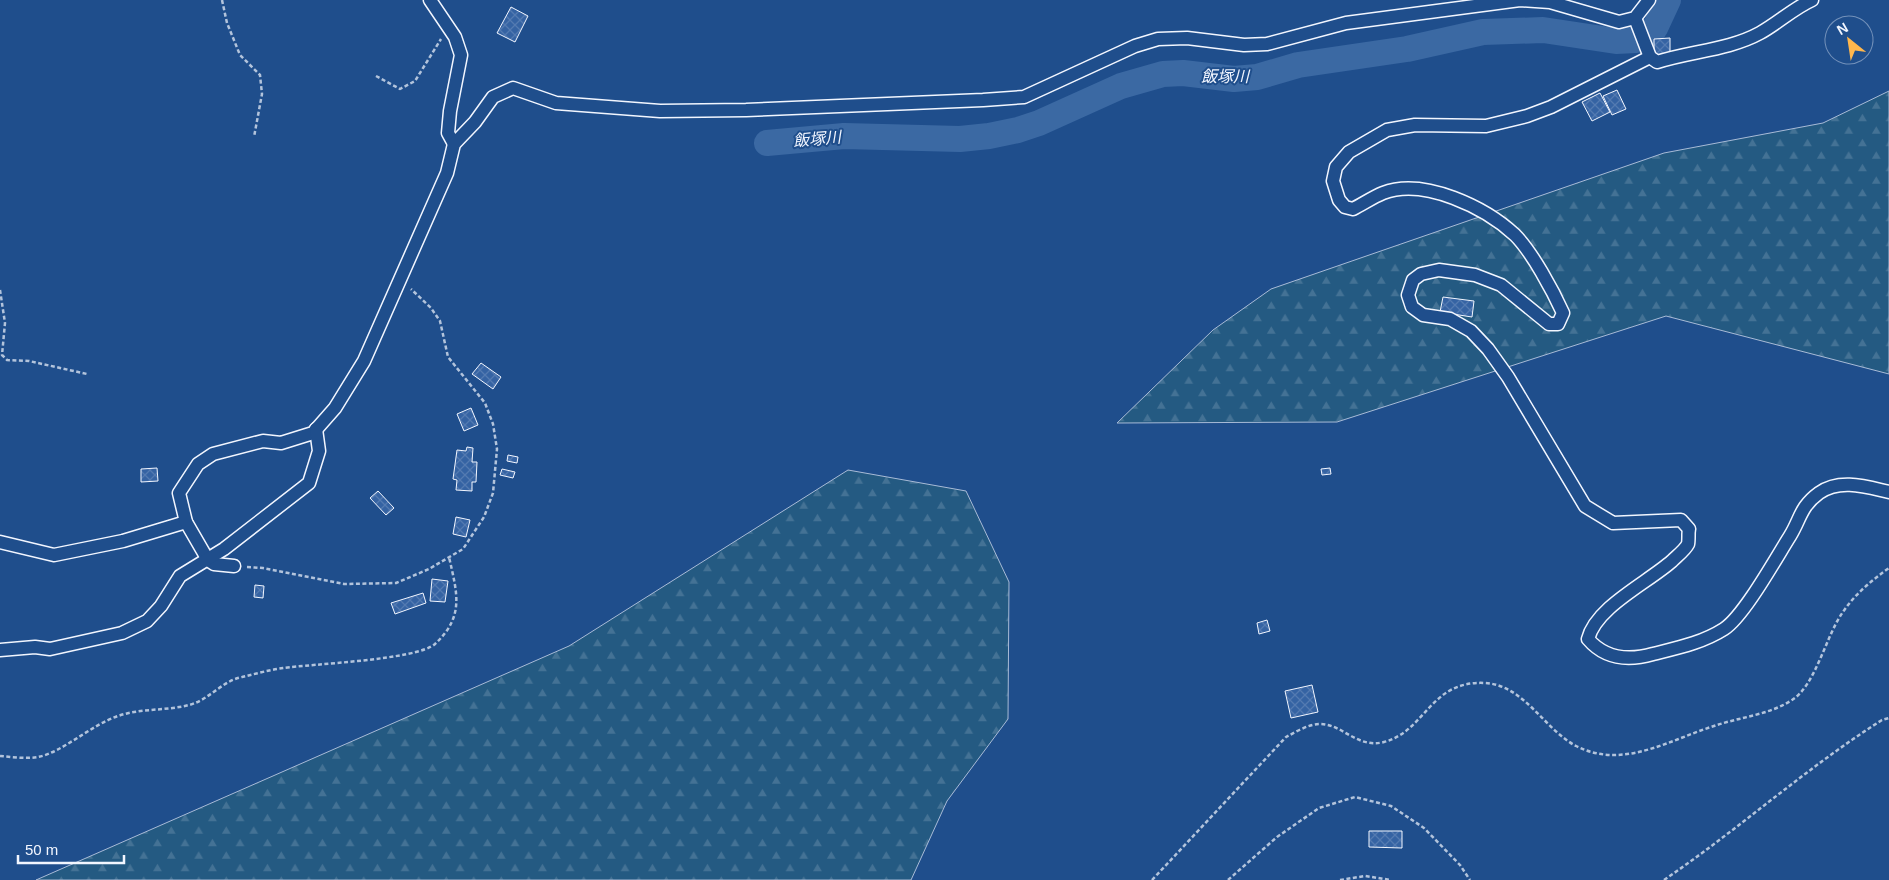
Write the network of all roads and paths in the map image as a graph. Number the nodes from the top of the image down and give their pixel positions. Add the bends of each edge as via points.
1 (222, 0) edge
2 (430, 0) edge
3 (1649, 0) edge
4 (1812, 0) edge
5 (1635, 18) junction
6 (448, 27) junction
7 (1650, 58) junction
8 (376, 76) dead end
9 (254, 137) dead end
10 (454, 144) junction
11 (400, 280) junction
12 (0, 290) edge
13 (0, 315) edge
14 (4, 317) junction
15 (87, 374) dead end
16 (316, 430) junction
17 (1889, 492) edge
18 (186, 522) junction
19 (0, 542) edge
20 (449, 557) junction
21 (208, 560) junction
22 (234, 566) joint
23 (1889, 568) edge
24 (0, 650) edge
25 (1889, 718) edge
26 (0, 756) edge
27 (1152, 880) edge
28 (1228, 880) edge
29 (1340, 880) edge
30 (1391, 880) edge
31 (1470, 880) edge
32 (1664, 880) edge

1 - 9 path via 240,55 260,75 262,94
2 - 6 street
3 - 5 street
4 - 7 street via 1760,33 1718,48 1657,62
5 - 7 street
5 - 10 street via 1618,22 1550,2 1520,0 1346,23 1267,44 1158,39 1135,46 1024,97 660,112 556,103 513,88 493,97 476,122
6 - 8 path via 414,81 400,89
6 - 10 street via 461,55 448,133
7 - 17 street via 1526,116 1486,126 1415,125 1387,130 1349,152 1336,167 1333,181 1339,200 1345,207 1353,209 1384,192 1410,188 1434,190 1472,206 1516,236 1551,286 1563,313 1558,324 1549,324 1501,285 1474,275 1439,270 1421,274 1413,280 1408,295 1412,307 1423,314 1450,319 1471,331 1488,349 1585,506 1613,523 1680,520 1688,529 1688,544 1679,554 1591,626 1588,639 1596,649 1616,658 1645,656 1691,645 1726,628 1766,574 1793,530 1802,508 1820,492 1848,484
10 - 11 street via 446,173
11 - 16 street via 364,361 335,408
11 - 20 path via 431,308 440,321 448,357 485,403 493,424 497,449 493,493 484,517 464,549
12 - 14 path
13 - 14 path
14 - 15 path via 2,355 7,360 29,361
16 - 18 street via 281,443 263,441 213,454 198,464 179,492
16 - 21 street via 319,451 309,483
18 - 19 street via 123,541 54,555
18 - 21 street
20 - 22 path via 396,583 344,584 263,568
20 - 26 path via 456,591 456,614 433,645 414,652 282,668 237,678 189,705 119,716 38,757
21 - 22 street via 214,564
21 - 24 street via 180,576 147,621 122,632 50,649
23 - 27 path via 1866,584 1842,613 1813,674 1794,699 1767,712 1713,726 1674,742 1630,754 1606,756 1576,746 1508,688 1487,683 1466,683 1444,693 1398,736 1383,742 1362,742 1322,724 1308,726 1286,737
25 - 32 path via 1837,748
28 - 31 path via 1277,837 1318,808 1355,797 1391,806 1424,828
29 - 30 path via 1365,876

